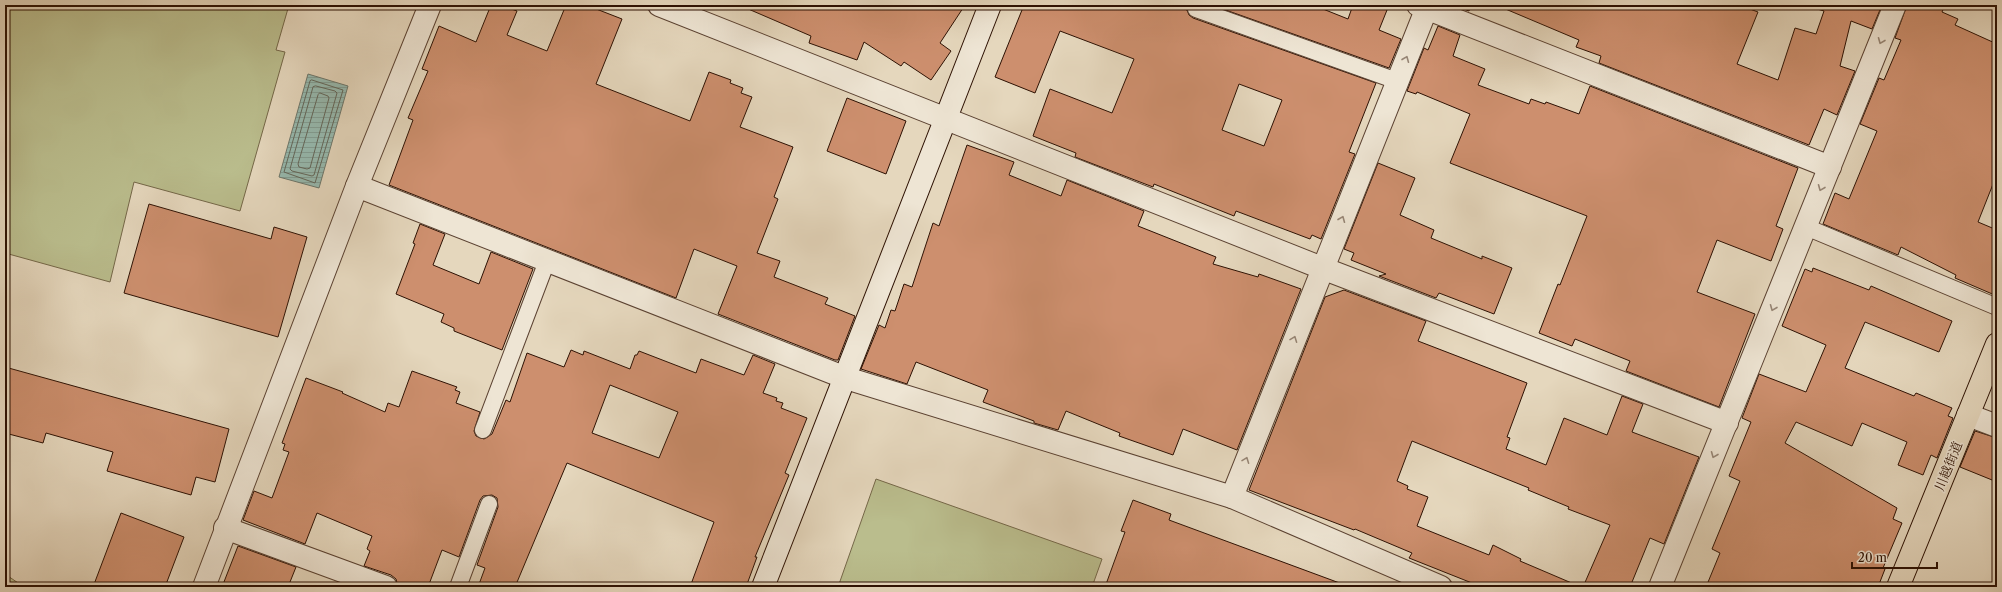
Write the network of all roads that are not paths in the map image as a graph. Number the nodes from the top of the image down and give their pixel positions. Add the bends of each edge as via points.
1 (430, 5) edge
2 (660, 5) edge
3 (990, 5) edge
4 (1895, 5) edge
5 (1424, 6) edge
6 (1196, 9) dead end
7 (1397, 81) junction
8 (946, 118) junction
9 (1830, 166) junction
10 (357, 186) junction
11 (1806, 227) junction
12 (547, 261) junction
13 (1322, 268) junction
14 (1997, 306) edge
15 (1997, 344) edge
16 (846, 378) junction
17 (1968, 415) junction
18 (1727, 423) junction
19 (1997, 426) edge
20 (483, 430) dead end
21 (1232, 497) junction
22 (489, 504) dead end
23 (225, 528) junction
24 (379, 586) edge
25 (204, 587) edge
26 (458, 587) edge
27 (763, 587) edge
28 (1441, 587) edge
29 (1660, 587) edge
30 (1898, 587) edge

1 - 10 street
2 - 8 street
3 - 8 street
4 -> 9 street
7 -> 5 street
5 - 9 street
6 - 7 lane
13 -> 7 street
8 - 13 street
8 - 16 street
9 -> 11 street
10 - 12 street
10 - 23 street
11 - 14 lane
11 -> 18 street
12 - 16 street
12 - 20 lane
13 - 18 street
21 -> 13 street
15 - 17 main road, 川越街道
16 - 21 street
16 - 27 street
17 - 19 street
17 - 30 main road, 川越街道
18 -> 29 street
21 - 28 street
22 - 26 lane
23 - 24 street
23 - 25 street

